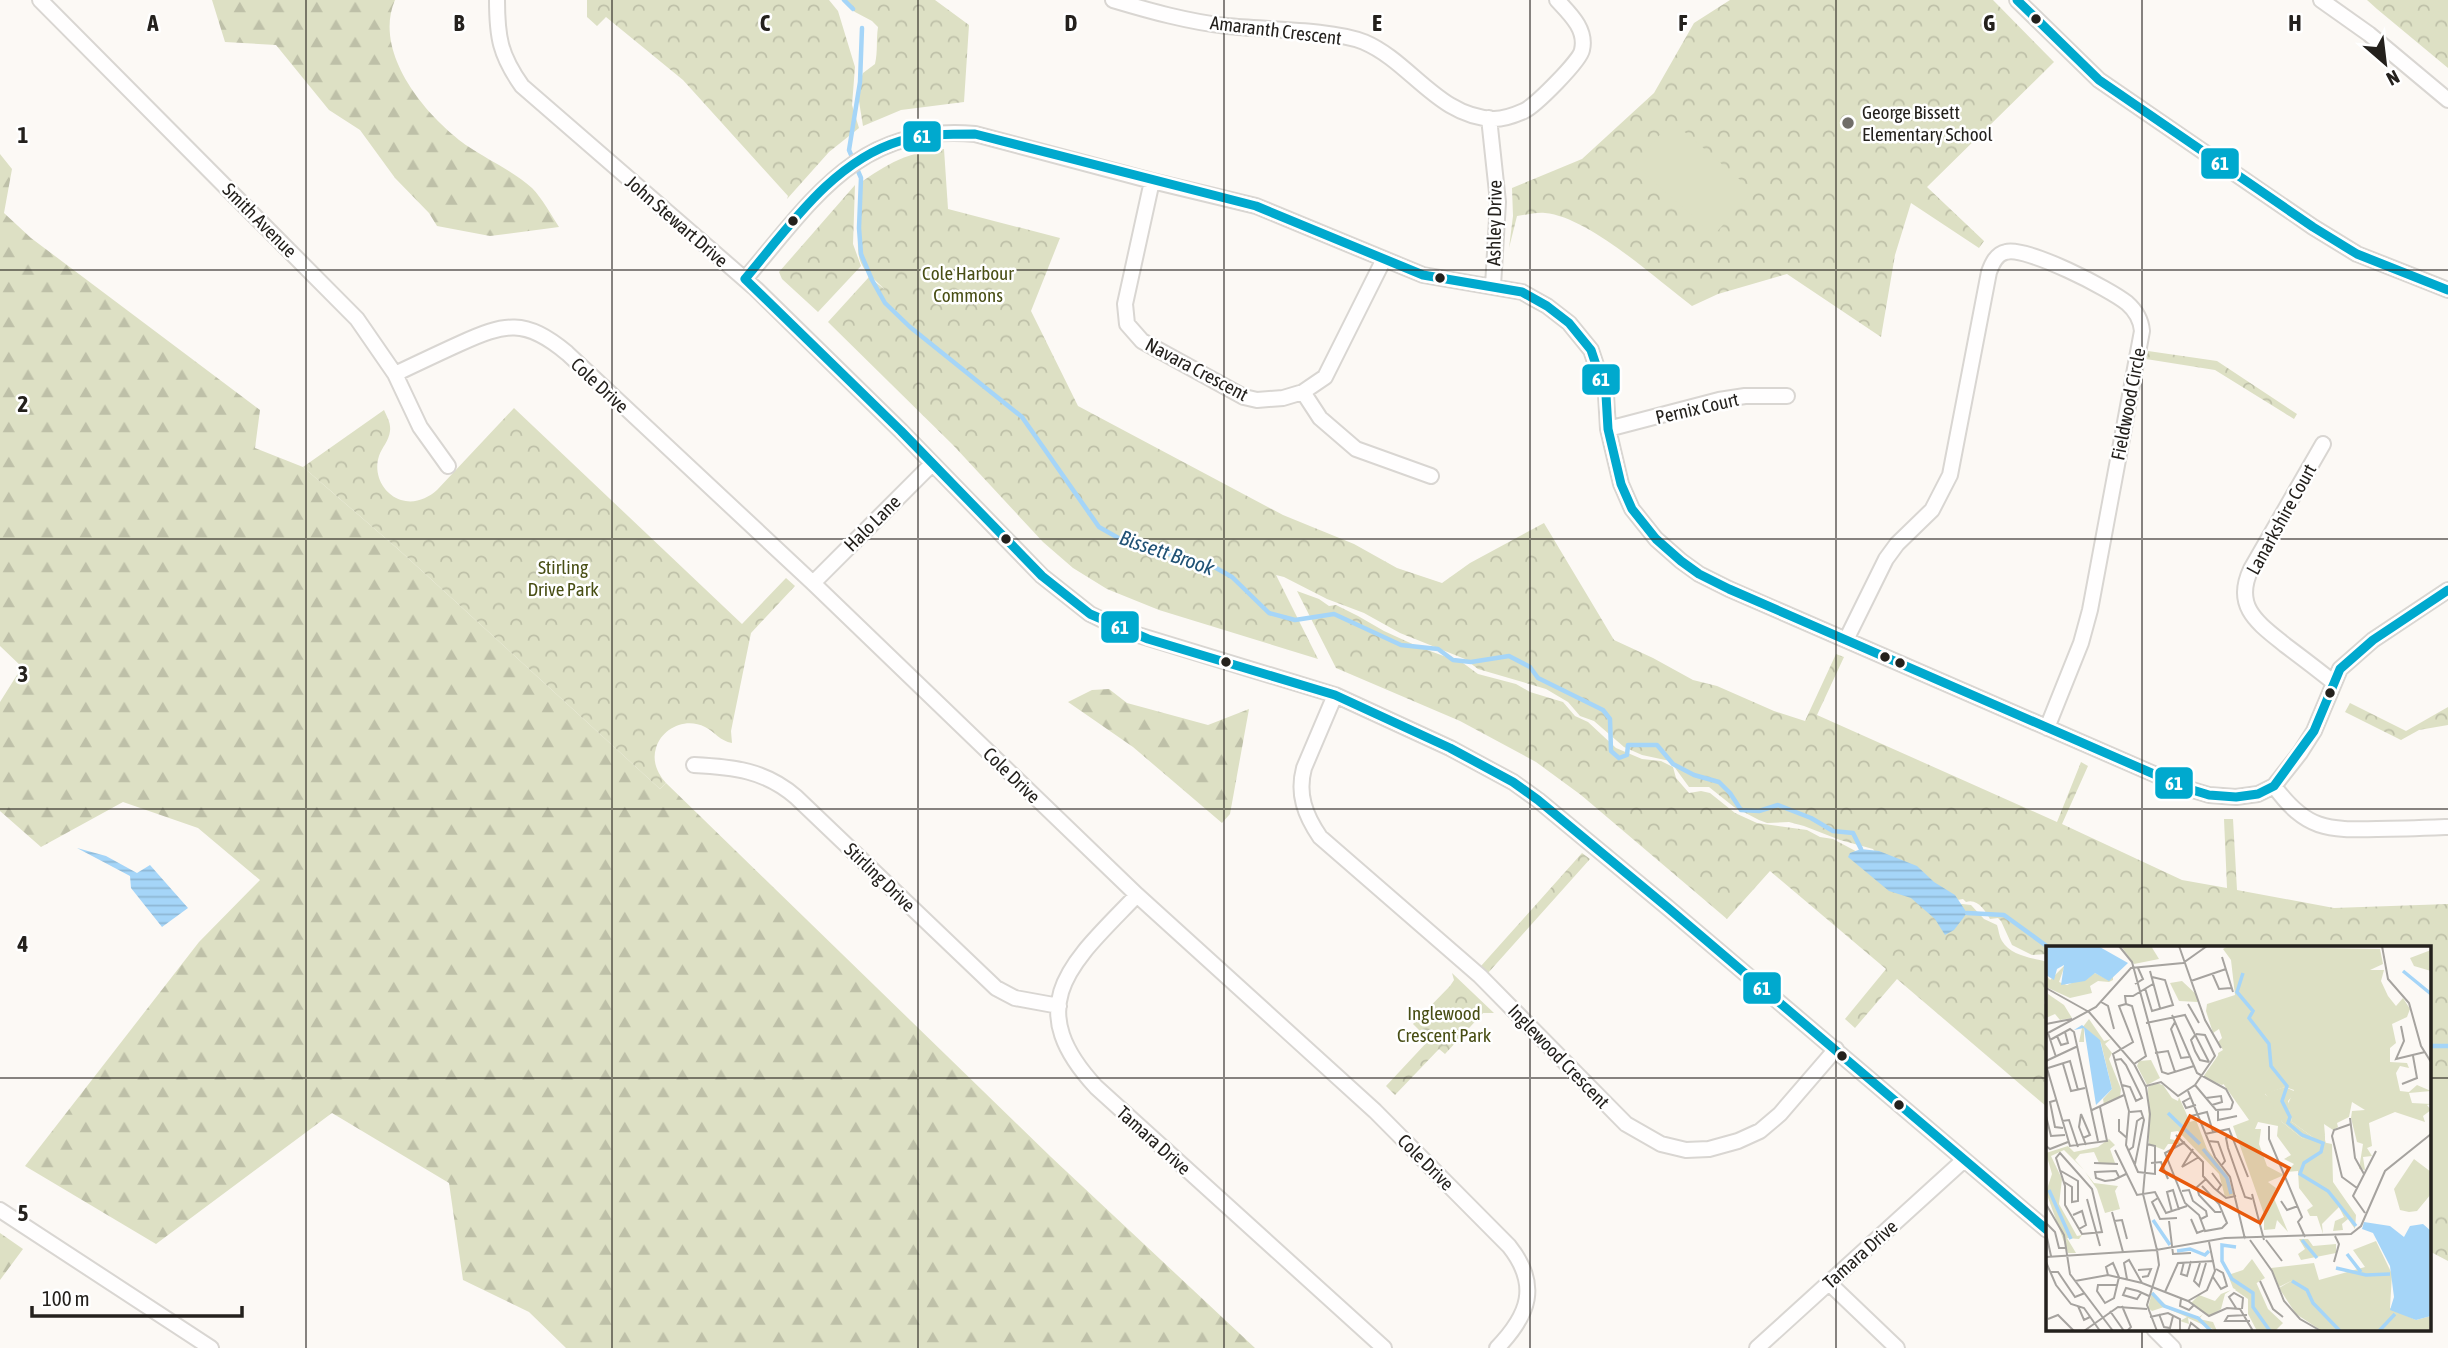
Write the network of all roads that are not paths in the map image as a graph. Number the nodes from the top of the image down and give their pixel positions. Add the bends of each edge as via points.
1 (40, 0) edge
2 (497, 0) edge
3 (1114, 0) edge
4 (1557, 0) edge
5 (2017, 0) edge
6 (2322, 0) edge
7 (2448, 100) edge
8 (1489, 118) junction
9 (1152, 181) junction
10 (1384, 259) junction
11 (745, 279) junction
12 (1493, 286) junction
13 (2448, 289) edge
14 (395, 374) junction
15 (1303, 392) junction
16 (1787, 396) dead end
17 (1608, 429) junction
18 (2323, 444) dead end
19 (932, 464) junction
20 (448, 466) dead end
21 (1431, 476) dead end
22 (813, 583) junction
23 (2448, 590) edge
24 (1846, 640) junction
25 (2333, 682) junction
26 (1335, 695) junction
27 (2047, 728) junction
28 (694, 765) dead end
29 (2274, 786) junction
30 (2448, 827) edge
31 (1137, 895) junction
32 (1059, 1006) junction
33 (1836, 1049) junction
34 (1964, 1160) junction
35 (0, 1210) edge
36 (2046, 1229) edge
37 (1829, 1283) junction
38 (2155, 1330) edge
39 (211, 1348) edge
40 (1384, 1348) edge
41 (1497, 1348) edge
42 (1757, 1348) edge
43 (1897, 1348) edge
44 (2173, 1348) edge

1 - 14 street, Smith Avenue via 341,302
2 - 11 street, John Stewart Drive via 500,47 522,86
3 - 8 street, Amaranth Crescent via 1223,25 1362,41 1391,57 1449,104
4 - 8 street via 1580,30 1580,55 1531,106 1505,118
5 - 13 street via 2099,80 2302,219 2357,254
6 - 7 street
8 - 12 street, Ashley Drive via 1498,202
9 - 10 street via 1276,213
9 - 11 street via 975,134 921,135 850,165 821,191
9 - 15 street, Navara Crescent via 1125,304 1131,331 1244,397 1273,400
10 - 12 street via 1423,275
10 - 15 street, Navara Crescent via 1331,368
11 - 19 street, John Stewart Drive
12 - 17 street via 1522,292 1569,323 1591,351 1606,395
14 - 20 street, Smith Avenue via 420,427
14 - 22 street, Cole Drive via 497,328 516,327 545,337
15 - 21 street via 1320,418 1356,449
16 - 17 street, Pernix Court via 1719,400
17 - 24 street via 1628,501 1672,554 1719,584
18 - 25 street, Lanarkshire Court via 2252,569 2245,593 2258,623
19 - 22 street, Halo Lane
19 - 26 street, John Stewart Drive via 1042,576 1090,614 1148,639
22 - 31 street, Cole Drive
23 - 25 street via 2364,647
24 - 27 street
24 - 27 street, Fieldwood Circle via 1885,559 1932,510 1950,475 1994,261 2015,251 2072,272 2125,301 2142,331 2090,610
25 - 29 street via 2314,731
26 - 33 street, John Stewart Drive via 1488,767 1530,794
26 - 33 street, Inglewood Crescent via 1301,780 1302,801 1320,837 1486,982 1626,1124 1661,1144 1686,1150 1738,1141 1780,1114
27 - 29 street via 2204,794 2249,796
28 - 32 street, Stirling Drive via 745,769 777,782 996,988 1015,998
29 - 30 street via 2292,809 2331,828
31 - 32 street, Tamara Drive via 1073,964
31 - 41 street, Cole Drive via 1375,1111 1509,1246 1524,1268 1528,1295 1515,1329
32 - 40 street, Tamara Drive via 1064,1043 1096,1087
33 - 34 street, John Stewart Drive
34 - 36 street, John Stewart Drive
34 - 37 street, Tamara Drive
35 - 39 street
37 - 42 street, Tamara Drive
37 - 43 street
38 - 44 street

